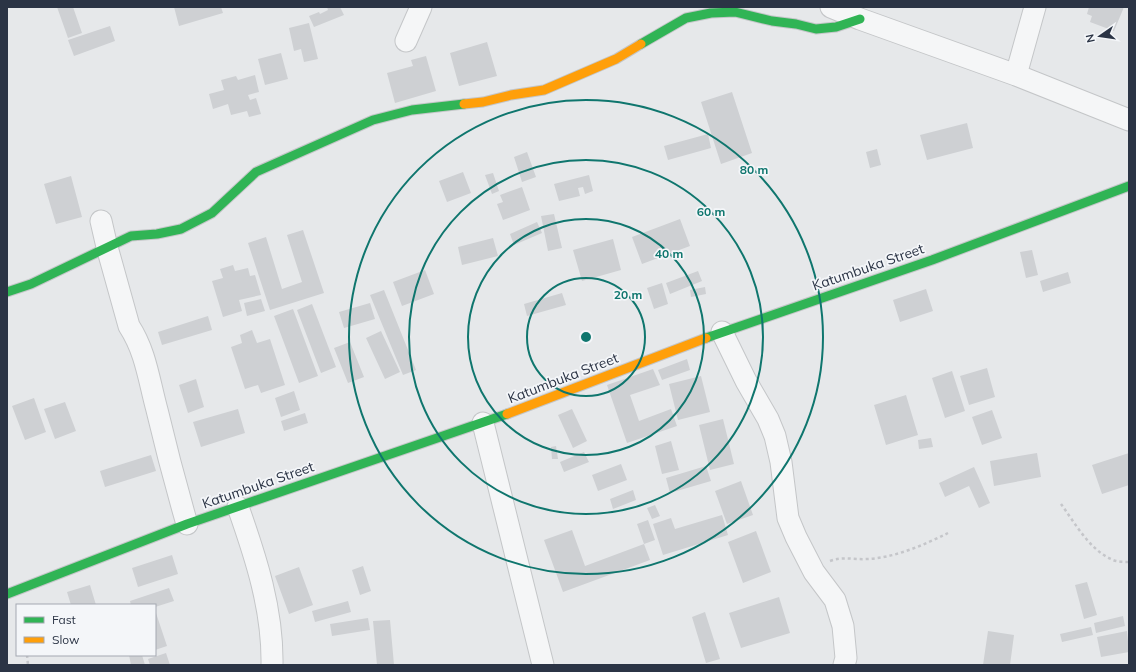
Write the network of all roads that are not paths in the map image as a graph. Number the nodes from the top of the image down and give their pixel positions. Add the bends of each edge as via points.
1 (421, 7) edge
2 (831, 7) edge
3 (1035, 7) edge
4 (860, 19) junction
5 (406, 42) dead end
6 (1016, 75) junction
7 (1129, 120) edge
8 (1129, 186) edge
9 (101, 221) dead end
10 (107, 247) junction
11 (7, 292) edge
12 (722, 332) junction
13 (483, 423) junction
14 (238, 507) junction
15 (187, 524) junction
16 (7, 594) edge
17 (272, 665) edge
18 (543, 665) edge
19 (844, 665) edge

1 - 5 street
2 - 4 street
3 - 6 street
4 - 6 street
4 - 10 main road via 836,27 816,29 735,12 686,18 616,59 544,90 483,102 412,110 373,120 256,172 212,213 181,229 131,236
6 - 7 street
8 - 12 main road, Katumbuka Street via 932,260
9 - 10 street
10 - 11 main road via 31,284
10 - 15 street via 129,326 144,355
12 - 13 main road, Katumbuka Street
12 - 19 street via 775,436 788,518 814,572 835,600 843,626 846,658
13 - 14 main road, Katumbuka Street
13 - 18 street
14 - 15 main road, Katumbuka Street
14 - 17 street via 266,594
15 - 16 main road, Katumbuka Street

